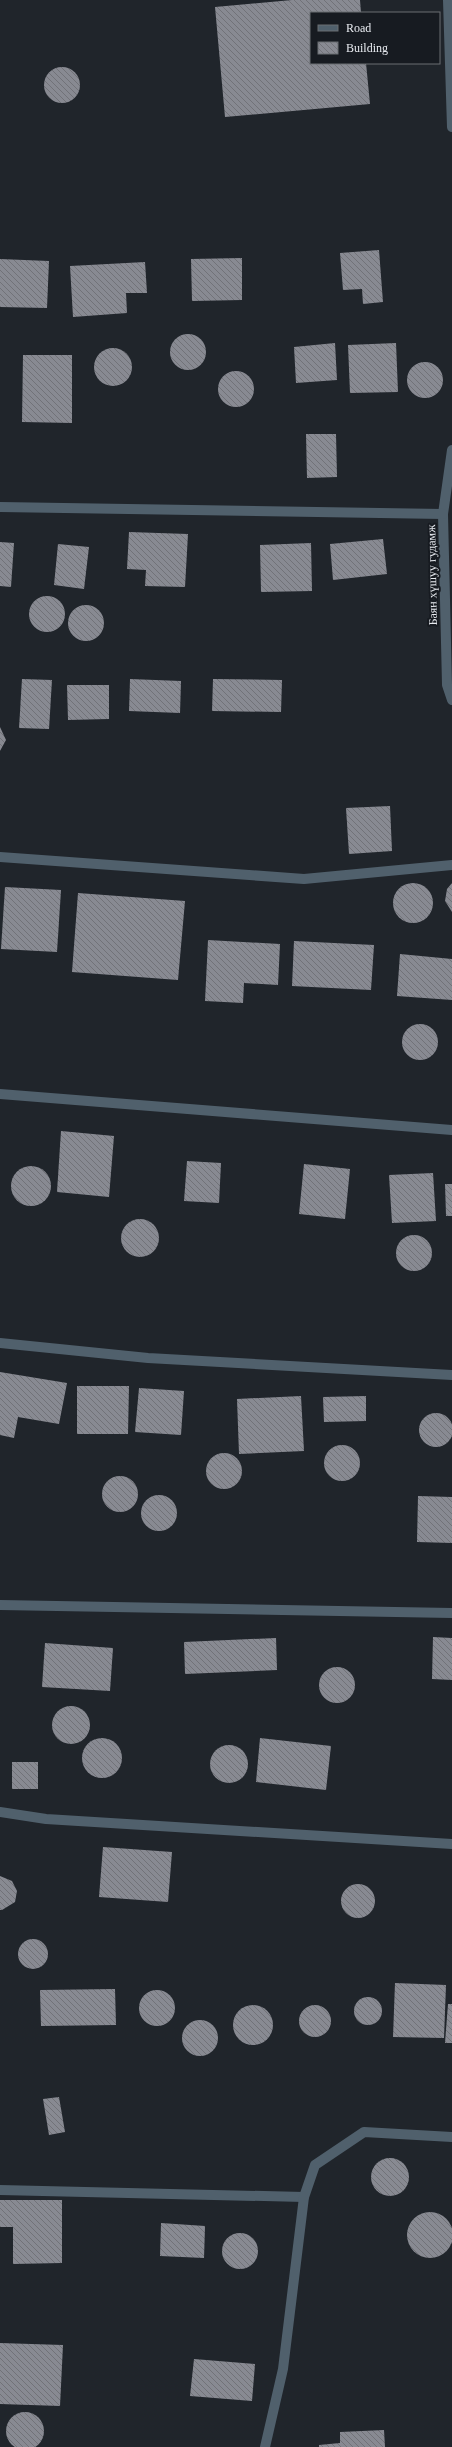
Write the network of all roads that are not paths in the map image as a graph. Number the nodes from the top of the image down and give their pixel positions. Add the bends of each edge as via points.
1 (448, 0) edge
2 (452, 127) edge
3 (452, 450) edge
4 (0, 507) edge
5 (443, 514) junction
6 (452, 700) edge
7 (0, 857) edge
8 (452, 865) edge
9 (0, 1094) edge
10 (452, 1130) edge
11 (0, 1343) edge
12 (452, 1375) edge
13 (0, 1605) edge
14 (452, 1613) edge
15 (0, 1812) edge
16 (452, 1844) edge
17 (452, 2137) edge
18 (0, 2190) edge
19 (304, 2197) junction
20 (265, 2447) edge

1 - 2 street
3 - 5 street, Баян хүшуу гудамж
4 - 5 street
5 - 6 street, Баян хүшуу гудамж via 447,685
7 - 8 street via 304,879
9 - 10 street
11 - 12 street via 148,1358
13 - 14 street
15 - 16 street via 46,1820
17 - 19 street via 364,2132 314,2165
18 - 19 street
19 - 20 street via 282,2369

